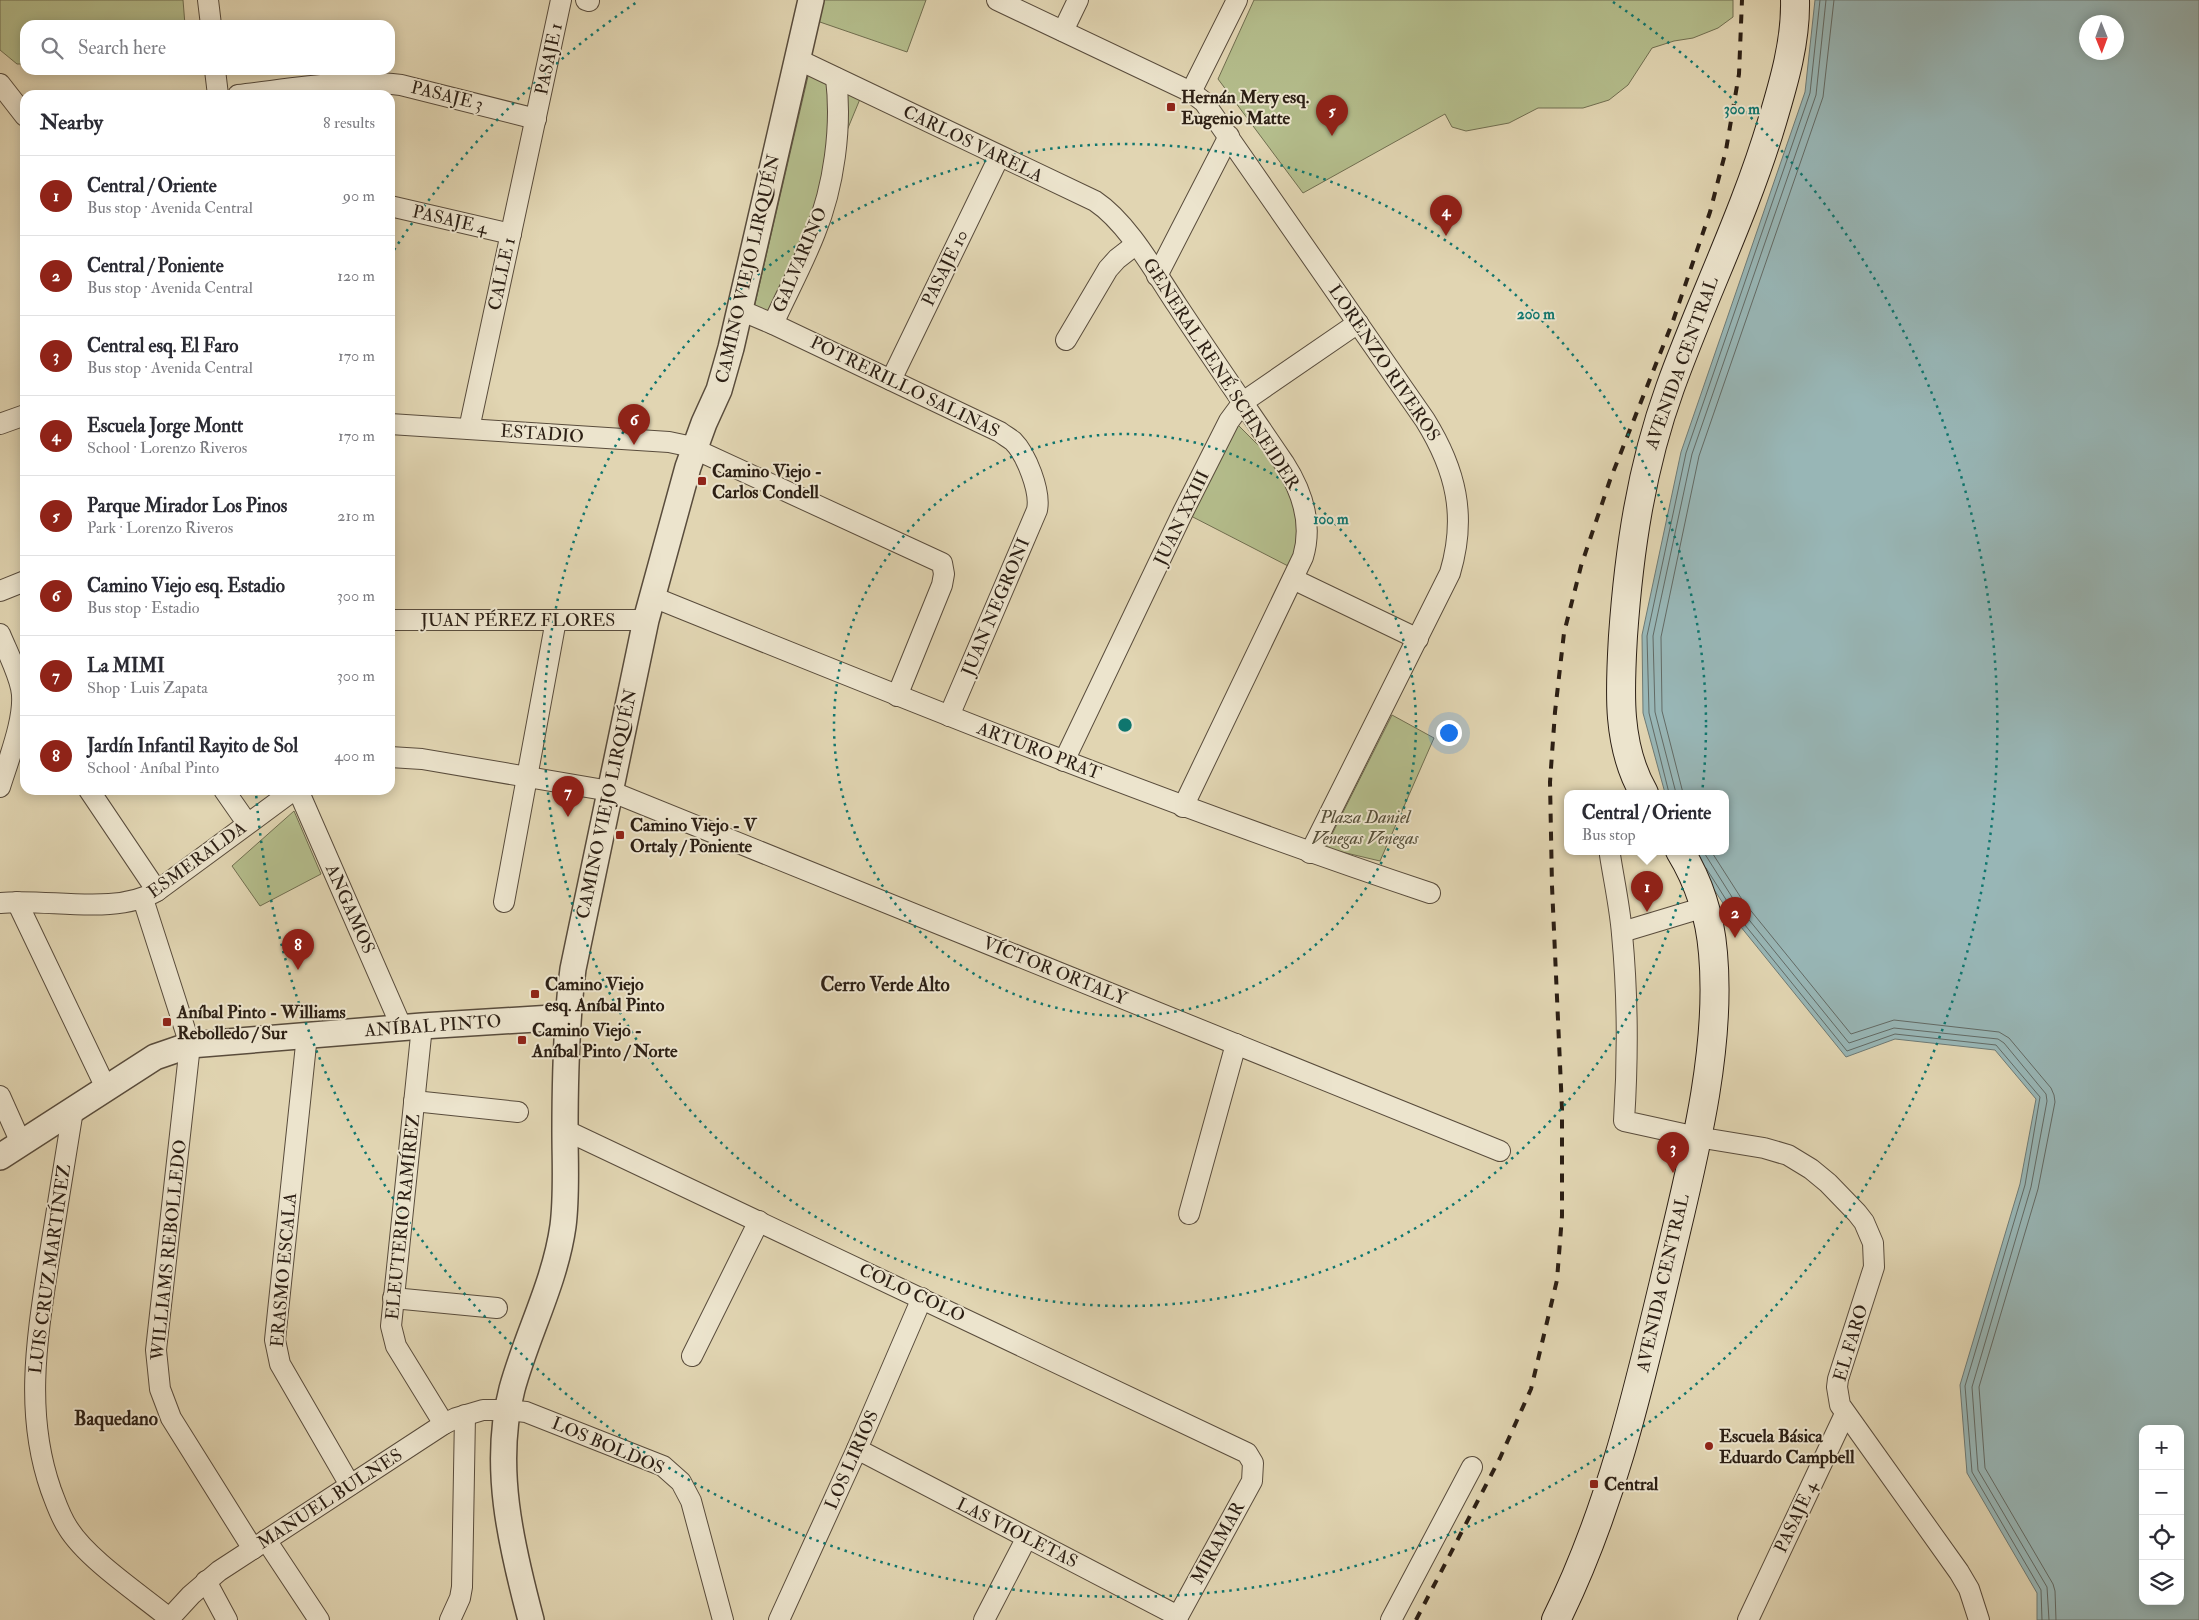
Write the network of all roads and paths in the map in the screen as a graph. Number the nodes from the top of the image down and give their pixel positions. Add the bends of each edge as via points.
1 (208, 0) edge
2 (561, 0) edge
3 (811, 0) edge
4 (997, 0) edge
5 (1078, 0) edge
6 (1237, 0) edge
7 (1795, 0) edge
8 (210, 20) edge
9 (1063, 31) junction
10 (797, 59) junction
11 (216, 75) edge
12 (836, 78) junction
13 (0, 84) edge
14 (217, 90) edge
15 (285, 90) edge
16 (1191, 92) junction
17 (20, 110) edge
18 (536, 119) junction
19 (1229, 136) junction
20 (999, 157) junction
21 (395, 212) edge
22 (511, 234) junction
23 (1135, 245) junction
24 (1157, 276) junction
25 (740, 310) junction
26 (1358, 323) junction
27 (773, 324) junction
28 (1066, 340) dead end
29 (890, 380) junction
30 (1242, 402) junction
31 (20, 417) edge
32 (0, 424) edge
33 (395, 424) edge
34 (469, 429) junction
35 (694, 448) junction
36 (1039, 497) joint
37 (1293, 579) junction
38 (20, 583) edge
39 (0, 590) edge
40 (649, 609) junction
41 (395, 620) edge
42 (556, 620) junction
43 (0, 634) edge
44 (1418, 639) junction
45 (20, 684) edge
46 (897, 696) junction
47 (949, 716) junction
48 (20, 717) edge
49 (395, 757) edge
50 (1064, 761) junction
51 (527, 777) junction
52 (0, 787) edge
53 (1642, 790) edge
54 (610, 791) junction
55 (92, 795) edge
56 (227, 795) edge
57 (287, 795) edge
58 (300, 795) edge
59 (1183, 807) junction
60 (247, 823) junction
61 (1310, 853) junction
62 (1610, 855) dead end
63 (1682, 855) edge
64 (1430, 893) dead end
65 (150, 895) junction
66 (504, 902) dead end
67 (9, 903) edge
68 (1705, 907) junction
69 (1622, 932) junction
70 (568, 1017) junction
71 (412, 1027) junction
72 (307, 1035) junction
73 (1236, 1044) junction
74 (190, 1045) junction
75 (106, 1088) junction
76 (0, 1096) edge
77 (414, 1101) junction
78 (73, 1110) junction
79 (518, 1112) dead end
80 (565, 1130) junction
81 (1697, 1137) junction
82 (21, 1143) junction
83 (1500, 1151) dead end
84 (0, 1157) edge
85 (1189, 1214) dead end
86 (759, 1221) junction
87 (393, 1298) junction
88 (922, 1298) junction
89 (497, 1308) dead end
90 (692, 1356) dead end
91 (508, 1410) junction
92 (1844, 1414) junction
93 (464, 1415) junction
94 (444, 1424) junction
95 (857, 1449) junction
96 (1253, 1463) joint
97 (1472, 1467) dead end
98 (350, 1485) junction
99 (1026, 1539) junction
100 (259, 1545) junction
101 (206, 1581) junction
102 (1177, 1618) edge
103 (169, 1619) edge
104 (226, 1620) edge
105 (319, 1620) edge
106 (450, 1620) edge
107 (531, 1620) edge
108 (723, 1620) edge
109 (779, 1620) edge
110 (984, 1620) edge
111 (1391, 1620) edge
112 (1556, 1620) edge
113 (1748, 1620) edge
114 (1979, 1620) edge

1 - 8 street
2 - 18 street, PASAJE 1
3 - 10 street, CAMINO VIEJO LIRQUÉN
4 - 9 street, LORENZO RIVEROS
5 - 9 street
6 - 16 street
7 - 53 main road, AVENIDA CENTRAL via 1789,61 1761,158 1670,386 1647,459 1639,498 1624,618 1620,700 1628,751
9 - 16 street, LORENZO RIVEROS
10 - 12 street, CARLOS VARELA
10 - 25 street, CAMINO VIEJO LIRQUÉN
11 - 14 street
12 - 20 street, CARLOS VARELA
12 - 27 street, GALVARINO via 838,132 823,206 816,232
13 - 17 street
15 - 18 street, PASAJE 3 via 382,82
16 - 19 street, LORENZO RIVEROS via 1204,102
18 - 22 street, CALLE 1
19 - 24 street
19 - 26 street, LORENZO RIVEROS
20 - 23 street, CARLOS VARELA via 1095,201 1114,216
20 - 29 street, PASAJE 10
21 - 22 street, PASAJE 4
22 - 34 street, CALLE 1
23 - 24 street, GENERAL RENÉ SCHNEIDER
23 - 28 street via 1108,269
24 - 30 street, GENERAL RENÉ SCHNEIDER
25 - 27 street, POTRERILLO SALINAS
25 - 35 street, CAMINO VIEJO LIRQUÉN via 719,390
26 - 30 street, JUAN XXIII
26 - 44 street, LORENZO RIVEROS via 1435,436 1454,484 1459,522 1454,558 1444,588
27 - 29 street, POTRERILLO SALINAS
29 - 36 street, POTRERILLO SALINAS via 1012,440 1034,480
30 - 37 street, GENERAL RENÉ SCHNEIDER via 1284,463 1301,496 1307,537
30 - 50 street, JUAN XXIII via 1183,512
31 - 32 street
33 - 34 street, ESTADIO
34 - 35 street, ESTADIO via 668,442
35 - 40 street, CAMINO VIEJO LIRQUÉN
35 - 46 street, ESTADIO via 942,564 942,585
36 - 47 street, JUAN NEGRONI via 1038,510
37 - 44 street
37 - 59 street, GENERAL RENÉ SCHNEIDER
38 - 39 street
40 - 42 street, JUAN PÉREZ FLORES
40 - 46 street, ARTURO PRAT
40 - 54 street, CAMINO VIEJO LIRQUÉN
41 - 42 street, JUAN PÉREZ FLORES
42 - 51 street
43 - 45 street
44 - 61 street, LORENZO RIVEROS
46 - 47 street, ARTURO PRAT
47 - 50 street, ARTURO PRAT
48 - 52 street
49 - 51 street, VÍCTOR ORTALY
50 - 59 street, ARTURO PRAT
51 - 54 street, VÍCTOR ORTALY
51 - 66 street
54 - 70 street, CAMINO VIEJO LIRQUÉN via 578,944
54 - 73 street, VÍCTOR ORTALY
55 - 65 street
56 - 60 street
57 - 60 street, ESMERALDA
58 - 71 street, ANGAMOS
59 - 61 street, ARTURO PRAT
60 - 65 street, ESMERALDA
61 - 64 street, ARTURO PRAT
62 - 69 street
63 - 68 main road, AVENIDA CENTRAL
65 - 67 street, ESMERALDA via 117,904
65 - 74 street
67 - 75 street
68 - 69 street
68 - 81 main road, AVENIDA CENTRAL via 1713,952 1714,998
69 - 81 street, EL FARO via 1628,1019 1624,1121
70 - 71 street, ANÍBAL PINTO
70 - 80 street, CAMINO VIEJO LIRQUÉN
71 - 72 street, ANÍBAL PINTO
71 - 77 street, ELEUTERIO RAMÍREZ
72 - 74 street, ANÍBAL PINTO
72 - 98 street, ERASMO ESCALA via 275,1340 280,1364
73 - 83 street, VÍCTOR ORTALY
73 - 85 street
74 - 75 street, ANÍBAL PINTO via 155,1057
74 - 100 street, WILLIAMS REBOLLEDO via 156,1350 157,1370 171,1418
75 - 78 street, ANÍBAL PINTO
76 - 82 street
77 - 79 street
77 - 87 street, ELEUTERIO RAMÍREZ
78 - 82 street, ANÍBAL PINTO
78 - 103 street, LUIS CRUZ MARTÍNEZ via 40,1320 34,1399 38,1442 45,1473 68,1528 92,1555
80 - 86 street, COLO COLO
80 - 91 street, CAMINO VIEJO LIRQUÉN via 565,1203 558,1252
81 - 92 street, EL FARO via 1788,1155 1828,1183 1867,1228 1873,1244 1874,1267 1838,1379 1838,1396
81 - 112 main road, AVENIDA CENTRAL via 1622,1453 1593,1537
82 - 84 street, ANÍBAL PINTO
86 - 88 street, COLO COLO
86 - 90 street
87 - 89 street
87 - 94 street, ELEUTERIO RAMÍREZ via 391,1326 396,1346
88 - 95 street, LOS LIRIOS
88 - 96 street, COLO COLO via 1242,1449
91 - 93 street, MANUEL BULNES via 483,1410
91 - 107 street, CAMINO VIEJO LIRQUÉN via 503,1455 505,1498
91 - 108 street, LOS BOLDOS via 526,1412 563,1426 653,1461 673,1474 691,1501
92 - 113 street, PASAJE 4
92 - 114 street, EL FARO via 1959,1572 1969,1589
93 - 94 street, MANUEL BULNES
93 - 106 street via 462,1587
94 - 98 street, MANUEL BULNES
95 - 99 street, LAS VIOLETAS
95 - 109 street, LOS LIRIOS
96 - 102 street, MIRAMAR via 1252,1481
97 - 111 street
98 - 100 street, MANUEL BULNES
99 - 102 street, LAS VIOLETAS
99 - 110 street
100 - 101 street, MANUEL BULNES
100 - 105 street, WILLIAMS REBOLLEDO
101 - 103 street, MANUEL BULNES
101 - 104 street

